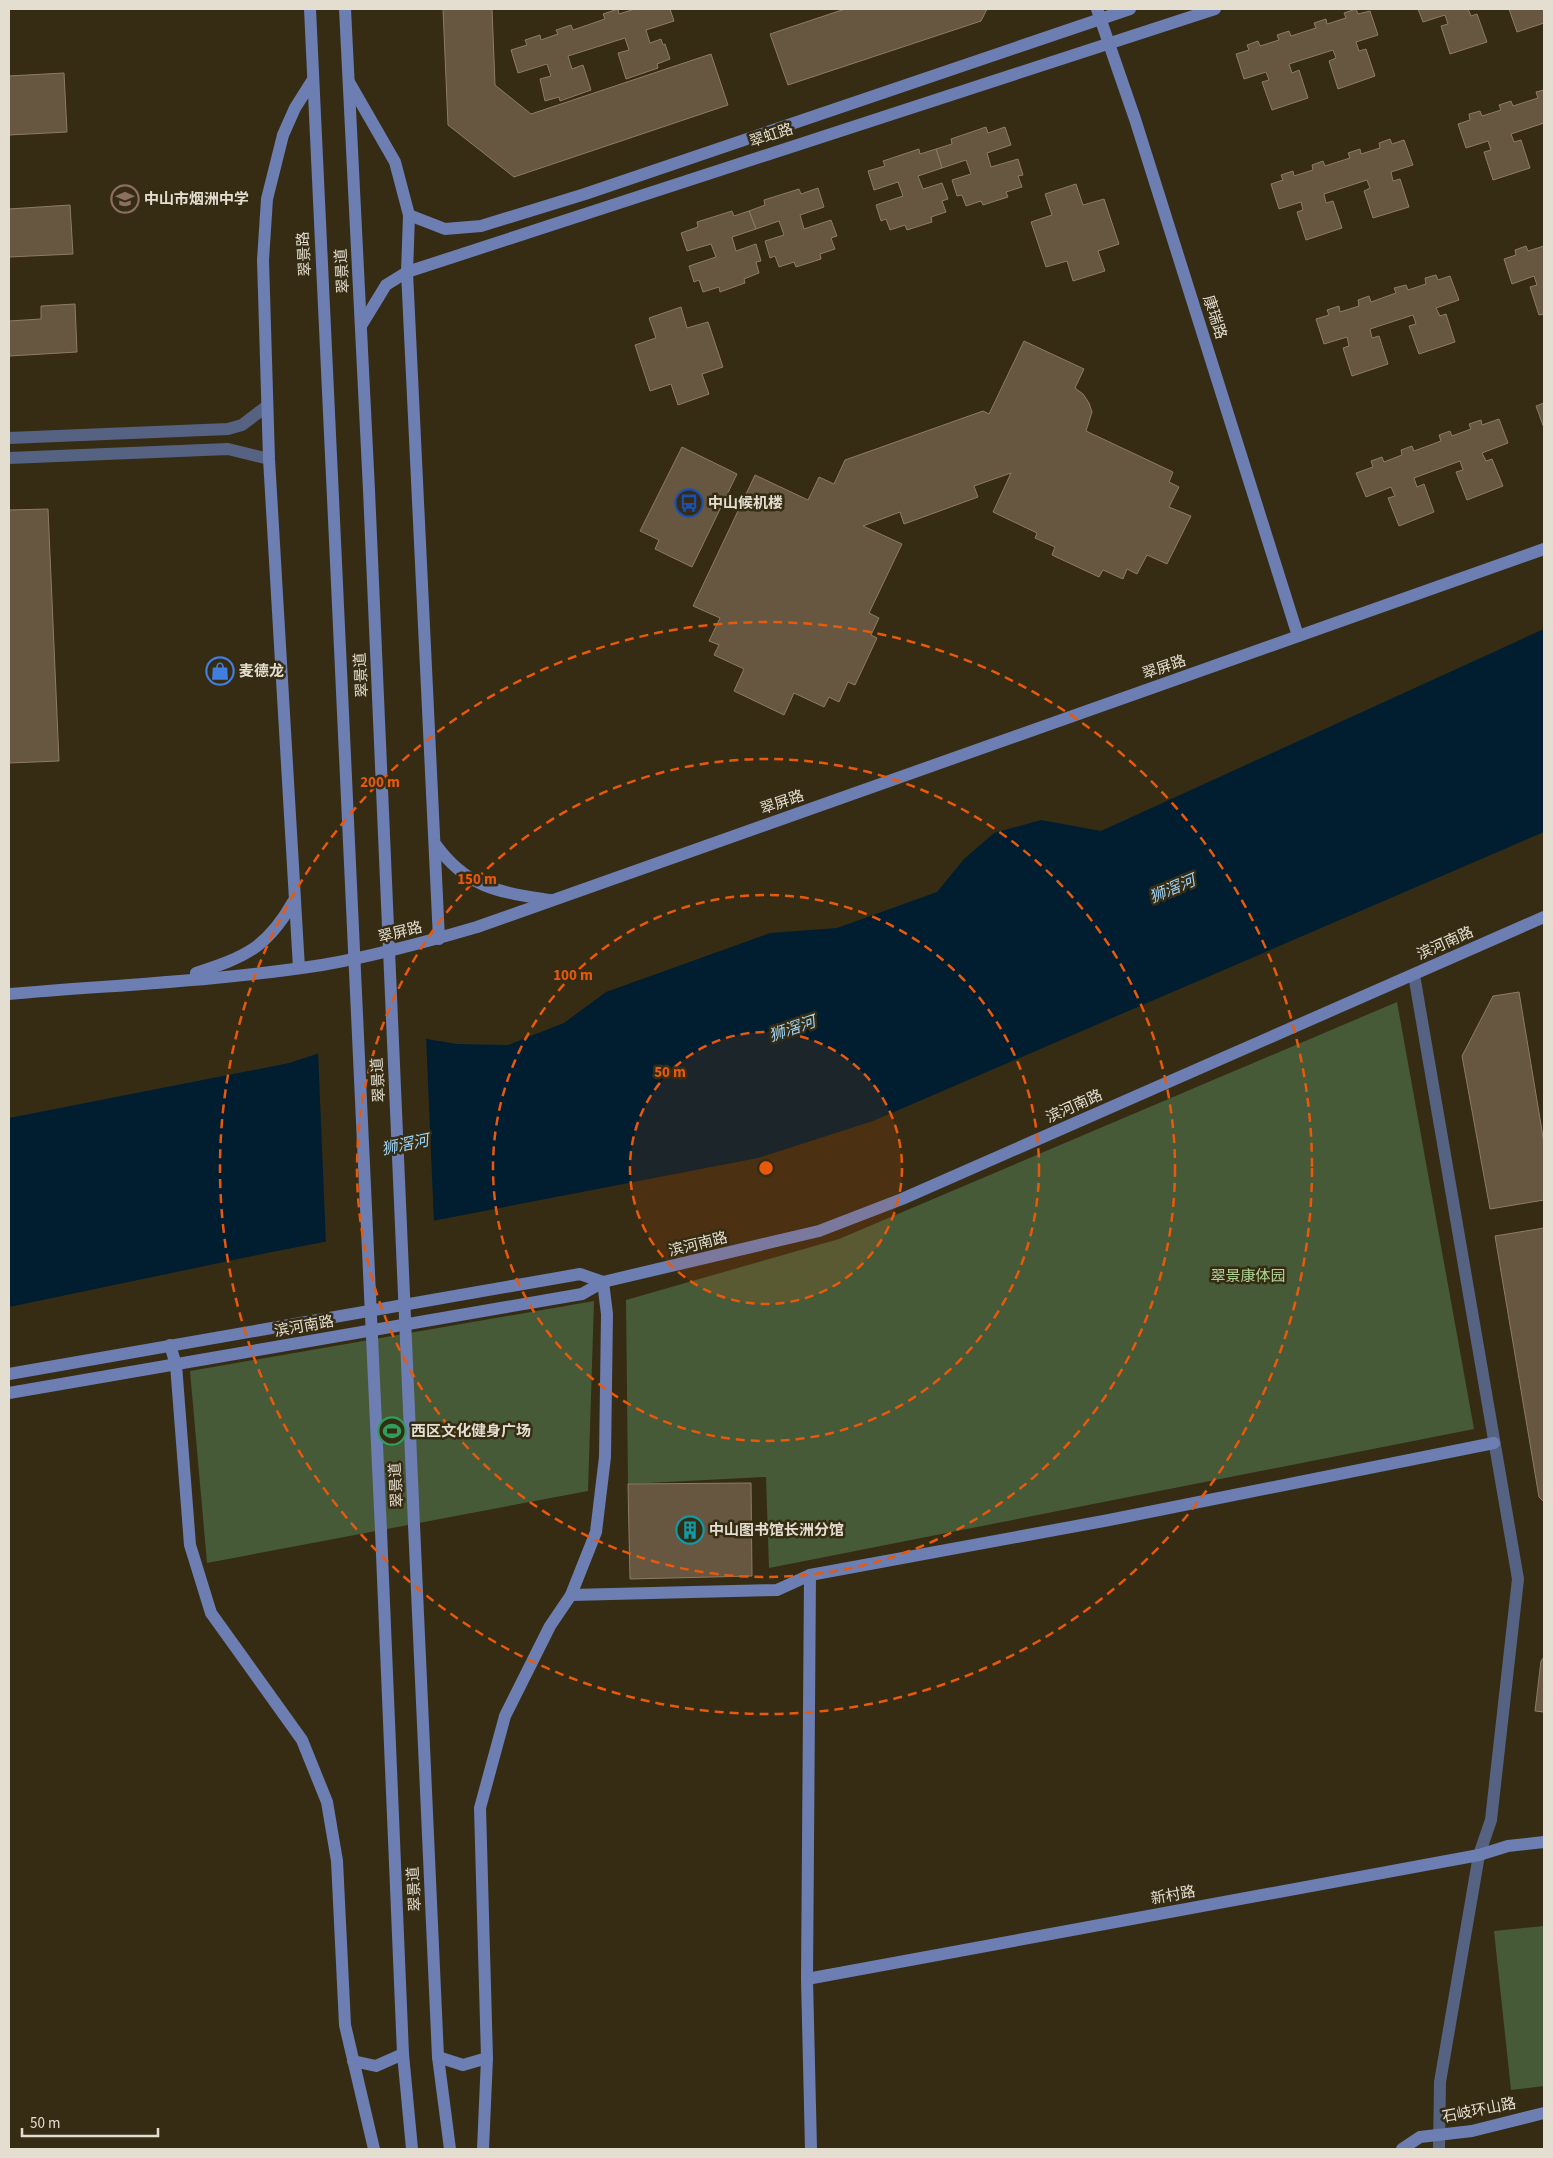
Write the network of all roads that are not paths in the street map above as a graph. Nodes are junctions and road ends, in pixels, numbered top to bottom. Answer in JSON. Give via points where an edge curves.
{"nodes":[{"id":1,"x":310,"y":9,"type":"edge"},
{"id":2,"x":346,"y":9,"type":"edge"},
{"id":3,"x":1130,"y":9,"type":"edge"},
{"id":4,"x":1215,"y":9,"type":"edge"},
{"id":5,"x":1099,"y":13,"type":"edge"},
{"id":6,"x":1110,"y":45,"type":"junction"},
{"id":7,"x":312,"y":81,"type":"junction"},
{"id":8,"x":349,"y":82,"type":"junction"},
{"id":9,"x":409,"y":215,"type":"junction"},
{"id":10,"x":408,"y":272,"type":"junction"},
{"id":11,"x":361,"y":326,"type":"junction"},
{"id":12,"x":267,"y":406,"type":"junction"},
{"id":13,"x":9,"y":438,"type":"edge"},
{"id":14,"x":9,"y":458,"type":"edge"},
{"id":15,"x":269,"y":459,"type":"junction"},
{"id":16,"x":1544,"y":548,"type":"edge"},
{"id":17,"x":1298,"y":636,"type":"junction"},
{"id":18,"x":435,"y":844,"type":"junction"},
{"id":19,"x":552,"y":901,"type":"junction"},
{"id":20,"x":294,"y":902,"type":"junction"},
{"id":21,"x":1544,"y":917,"type":"edge"},
{"id":22,"x":439,"y":939,"type":"junction"},
{"id":23,"x":299,"y":968,"type":"junction"},
{"id":24,"x":1414,"y":975,"type":"junction"},
{"id":25,"x":176,"y":980,"type":"junction"},
{"id":26,"x":9,"y":994,"type":"edge"},
{"id":27,"x":603,"y":1282,"type":"junction"},
{"id":28,"x":170,"y":1346,"type":"junction"},
{"id":29,"x":176,"y":1365,"type":"junction"},
{"id":30,"x":9,"y":1374,"type":"edge"},
{"id":31,"x":9,"y":1394,"type":"edge"},
{"id":32,"x":1494,"y":1443,"type":"junction"},
{"id":33,"x":810,"y":1575,"type":"junction"},
{"id":34,"x":571,"y":1595,"type":"junction"},
{"id":35,"x":1544,"y":1842,"type":"edge"},
{"id":36,"x":1479,"y":1855,"type":"junction"},
{"id":37,"x":807,"y":1979,"type":"junction"},
{"id":38,"x":403,"y":2054,"type":"junction"},
{"id":39,"x":438,"y":2057,"type":"junction"},
{"id":40,"x":488,"y":2058,"type":"junction"},
{"id":41,"x":353,"y":2061,"type":"junction"},
{"id":42,"x":1544,"y":2113,"type":"edge"},
{"id":43,"x":1439,"y":2135,"type":"junction"},
{"id":44,"x":374,"y":2149,"type":"edge"},
{"id":45,"x":412,"y":2149,"type":"edge"},
{"id":46,"x":450,"y":2149,"type":"edge"},
{"id":47,"x":483,"y":2149,"type":"edge"},
{"id":48,"x":811,"y":2149,"type":"edge"},
{"id":49,"x":1402,"y":2149,"type":"edge"},
{"id":50,"x":1439,"y":2149,"type":"edge"}],
"edges":[{"from":1,"to":7,"type":"street","name":"翠景路"},
{"from":2,"to":8,"type":"street","name":"翠景道"},
{"from":3,"to":5,"type":"street","name":"翠虹路"},
{"from":4,"to":6,"type":"street","name":"翠虹路"},
{"from":5,"to":6,"type":"street","name":"康瑞路"},
{"from":5,"to":9,"type":"street","name":"翠虹路","via":[[585,194],[481,226],[445,229]]},
{"from":6,"to":10,"type":"street","name":"翠虹路","via":[[631,197]]},
{"from":6,"to":17,"type":"street","name":"康瑞路"},
{"from":7,"to":12,"type":"street","via":[[282,135],[267,199],[263,260]]},
{"from":7,"to":38,"type":"street","name":"翠景路","bridge":true},
{"from":8,"to":9,"type":"street","via":[[395,162]]},
{"from":8,"to":11,"type":"street","name":"翠景道"},
{"from":9,"to":10,"type":"street"},
{"from":10,"to":11,"type":"street","name":"翠虹路","via":[[386,285]]},
{"from":10,"to":18,"type":"street"},
{"from":11,"to":39,"type":"street","name":"翠景道","bridge":true},
{"from":12,"to":13,"type":"street","via":[[242,425],[228,429]]},
{"from":12,"to":15,"type":"street"},
{"from":14,"to":15,"type":"street","via":[[228,449]]},
{"from":15,"to":20,"type":"street"},
{"from":16,"to":17,"type":"street","name":"翠屏路"},
{"from":17,"to":19,"type":"street","name":"翠屏路"},
{"from":18,"to":19,"type":"street","via":[[458,870],[487,888]]},
{"from":18,"to":22,"type":"street"},
{"from":19,"to":22,"type":"street","name":"翠屏路"},
{"from":20,"to":23,"type":"street"},
{"from":20,"to":25,"type":"street","via":[[269,937],[252,950],[233,961]]},
{"from":21,"to":24,"type":"street","name":"滨河南路"},
{"from":22,"to":23,"type":"street","name":"翠屏路","via":[[375,955]]},
{"from":23,"to":25,"type":"street","name":"翠屏路"},
{"from":24,"to":27,"type":"street","name":"滨河南路","via":[[902,1199],[818,1231]]},
{"from":24,"to":32,"type":"street"},
{"from":25,"to":26,"type":"street","name":"翠屏路"},
{"from":27,"to":28,"type":"street","name":"滨河南路","via":[[580,1274]]},
{"from":27,"to":29,"type":"street","name":"滨河南路","via":[[582,1294]]},
{"from":27,"to":34,"type":"street","via":[[606,1314],[605,1457],[596,1532]]},
{"from":28,"to":29,"type":"street"},
{"from":28,"to":30,"type":"street","name":"滨河南路"},
{"from":29,"to":31,"type":"street","name":"滨河南路"},
{"from":29,"to":41,"type":"street","via":[[190,1545],[211,1613],[302,1740],[327,1802],[337,1861],[345,2026]]},
{"from":32,"to":33,"type":"street"},
{"from":32,"to":36,"type":"street","via":[[1518,1579],[1491,1820]]},
{"from":33,"to":34,"type":"street","via":[[777,1590]]},
{"from":33,"to":37,"type":"street"},
{"from":34,"to":40,"type":"street","via":[[550,1626],[505,1716],[480,1808]]},
{"from":35,"to":36,"type":"street","name":"新村路","via":[[1508,1846]]},
{"from":36,"to":37,"type":"street","name":"新村路"},
{"from":36,"to":43,"type":"street","via":[[1440,2082]]},
{"from":37,"to":48,"type":"street"},
{"from":38,"to":41,"type":"street","via":[[376,2066]]},
{"from":38,"to":45,"type":"street","name":"翠景路"},
{"from":39,"to":40,"type":"street","via":[[463,2065]]},
{"from":39,"to":46,"type":"street","name":"翠景道"},
{"from":40,"to":47,"type":"street"},
{"from":41,"to":44,"type":"street"},
{"from":42,"to":43,"type":"street","name":"石岐环山路","via":[[1472,2131]]},
{"from":43,"to":49,"type":"street","name":"石岐环山路","via":[[1420,2137]]},
{"from":43,"to":50,"type":"street"}]}
